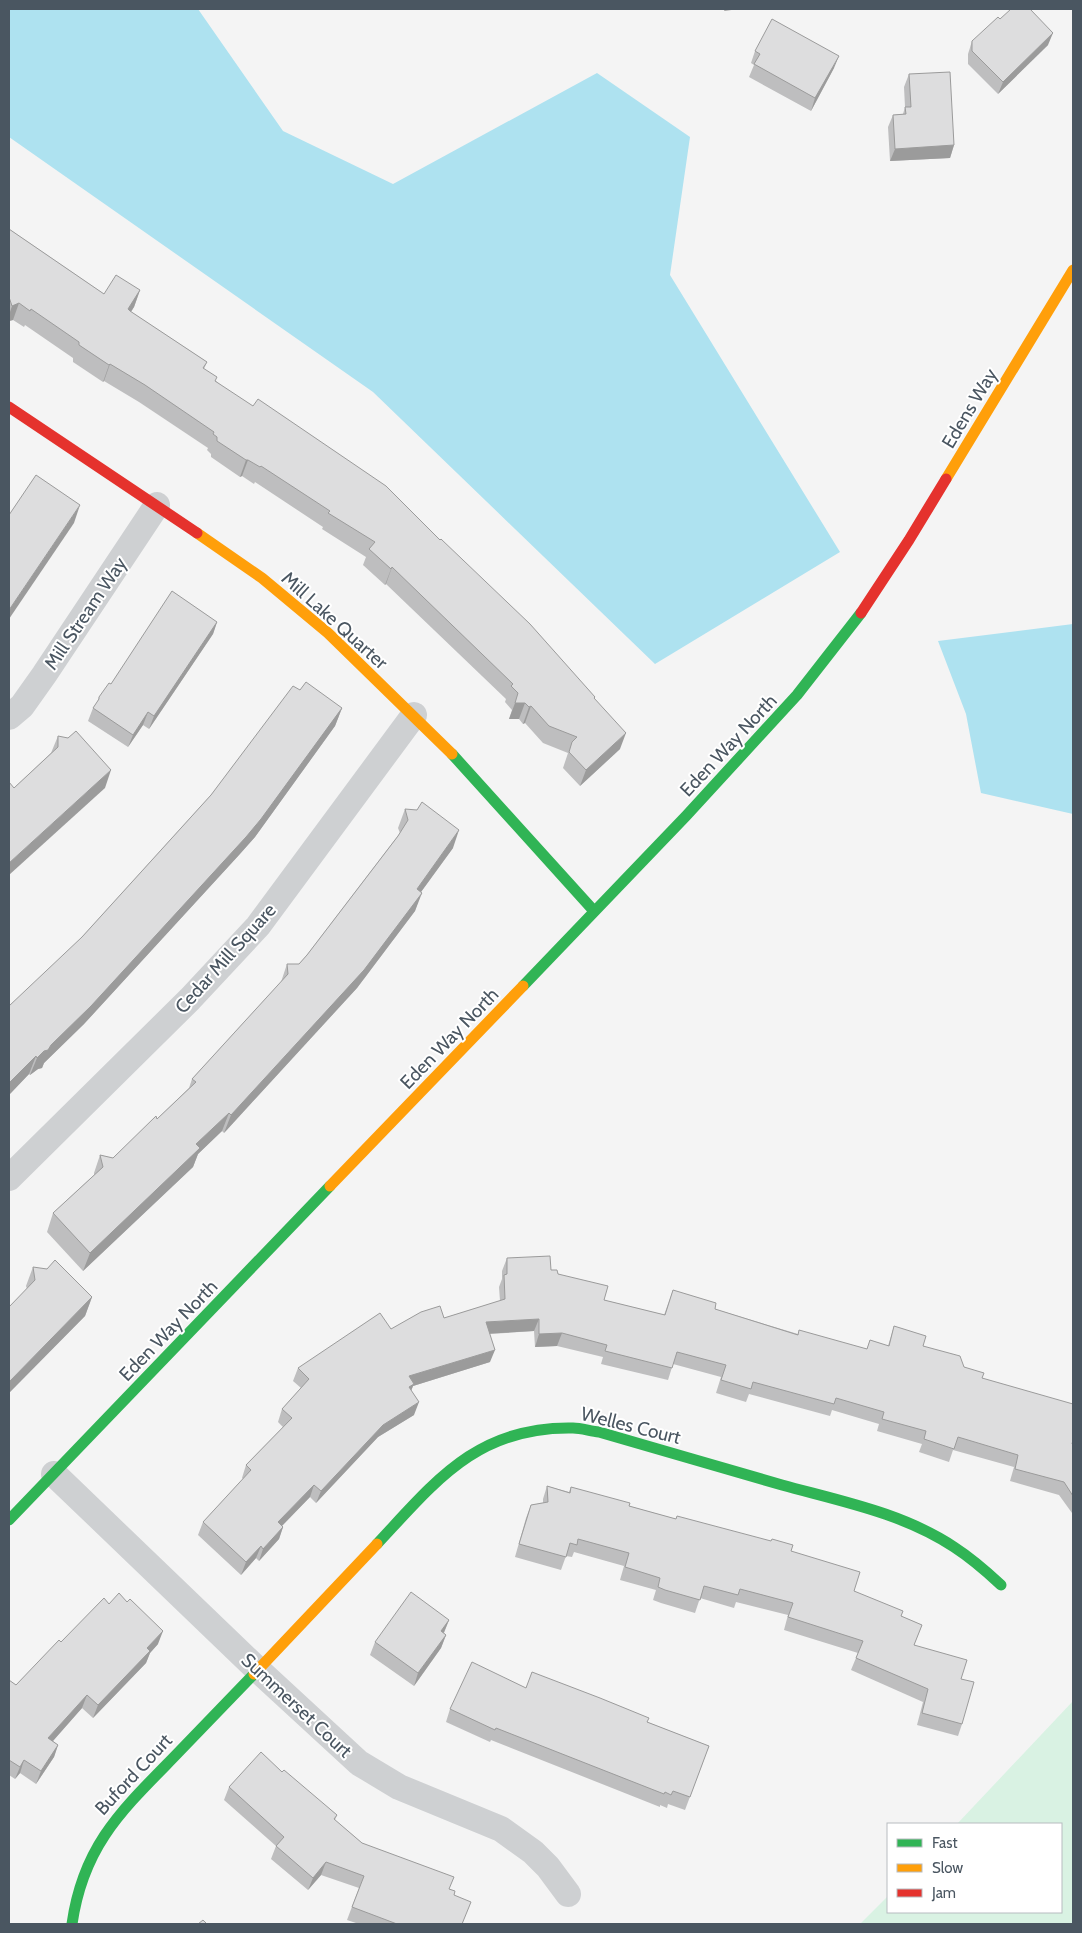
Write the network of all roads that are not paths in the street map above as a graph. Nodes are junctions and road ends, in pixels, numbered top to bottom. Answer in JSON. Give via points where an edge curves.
{"nodes":[{"id":1,"x":1073,"y":270,"type":"edge"},
{"id":2,"x":9,"y":406,"type":"edge"},
{"id":3,"x":157,"y":505,"type":"junction"},
{"id":4,"x":894,"y":563,"type":"joint"},
{"id":5,"x":414,"y":715,"type":"junction"},
{"id":6,"x":9,"y":717,"type":"edge"},
{"id":7,"x":594,"y":911,"type":"junction"},
{"id":8,"x":9,"y":1178,"type":"edge"},
{"id":9,"x":54,"y":1474,"type":"junction"},
{"id":10,"x":9,"y":1520,"type":"edge"},
{"id":11,"x":1001,"y":1585,"type":"dead end"},
{"id":12,"x":257,"y":1669,"type":"junction"},
{"id":13,"x":568,"y":1894,"type":"dead end"},
{"id":14,"x":72,"y":1924,"type":"edge"}],
"edges":[{"from":1,"to":4,"type":"street","name":"Edens Way"},
{"from":2,"to":3,"type":"street","name":"Mill Lake Quarter"},
{"from":3,"to":5,"type":"street","name":"Mill Lake Quarter","via":[[262,578],[328,633]]},
{"from":3,"to":6,"type":"street","name":"Mill Stream Way","via":[[44,675],[22,706]]},
{"from":4,"to":7,"type":"street","name":"Eden Way North","via":[[854,623],[797,695]]},
{"from":5,"to":7,"type":"street","name":"Mill Lake Quarter"},
{"from":5,"to":8,"type":"street","name":"Cedar Mill Square","via":[[258,926],[190,999]]},
{"from":7,"to":9,"type":"street","name":"Eden Way North"},
{"from":9,"to":10,"type":"street","name":"Eden Way North"},
{"from":9,"to":12,"type":"street","name":"Summerset Court"},
{"from":11,"to":12,"type":"street","name":"Welles Court","via":[[985,1568],[943,1539],[896,1518],[599,1432],[570,1428],[521,1433],[479,1449],[437,1480]]},
{"from":12,"to":13,"type":"street","name":"Summerset Court","via":[[359,1762],[399,1788],[501,1829],[533,1852]]},
{"from":12,"to":14,"type":"street","name":"Buford Court","via":[[106,1827],[76,1892]]}]}
